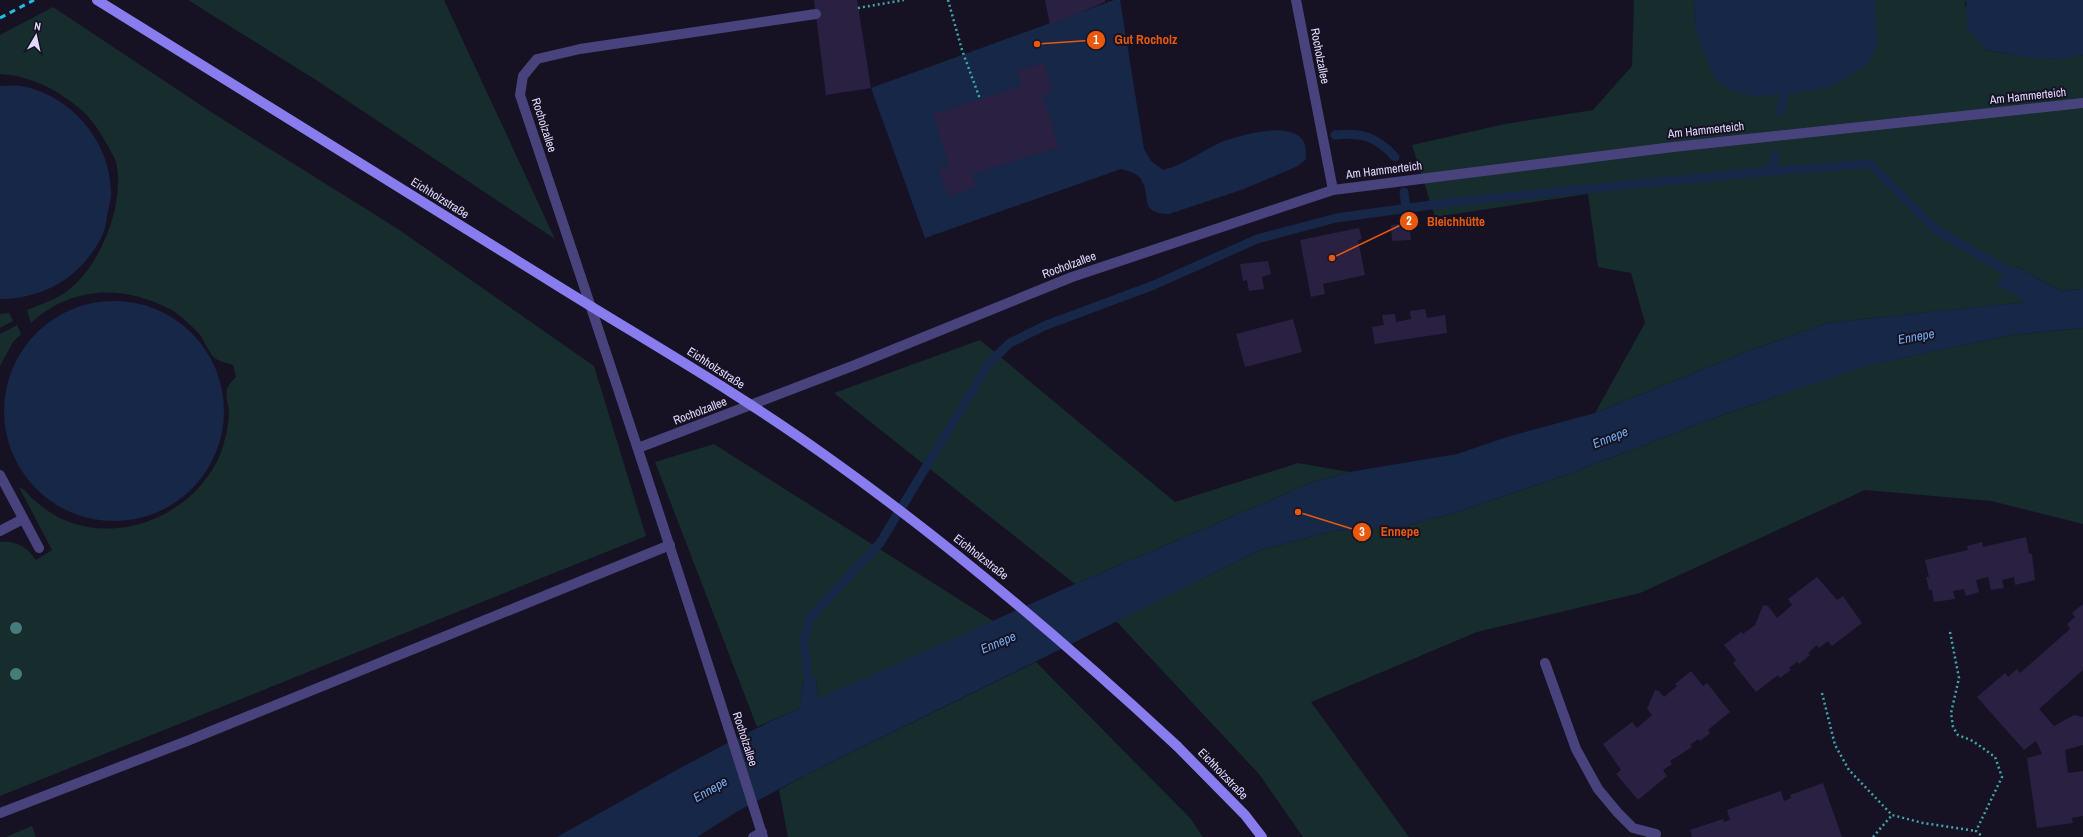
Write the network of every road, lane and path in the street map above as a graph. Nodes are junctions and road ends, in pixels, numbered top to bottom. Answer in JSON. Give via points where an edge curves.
{"nodes":[{"id":1,"x":97,"y":0,"type":"edge"},
{"id":2,"x":882,"y":0,"type":"edge"},
{"id":3,"x":904,"y":0,"type":"edge"},
{"id":4,"x":948,"y":0,"type":"edge"},
{"id":5,"x":1296,"y":0,"type":"edge"},
{"id":6,"x":882,"y":4,"type":"junction"},
{"id":7,"x":858,"y":8,"type":"dead end"},
{"id":8,"x":816,"y":14,"type":"dead end"},
{"id":9,"x":980,"y":99,"type":"dead end"},
{"id":10,"x":2083,"y":103,"type":"edge"},
{"id":11,"x":1332,"y":190,"type":"junction"},
{"id":12,"x":638,"y":448,"type":"junction"},
{"id":13,"x":0,"y":475,"type":"edge"},
{"id":14,"x":23,"y":518,"type":"junction"},
{"id":15,"x":0,"y":531,"type":"edge"},
{"id":16,"x":670,"y":545,"type":"junction"},
{"id":17,"x":40,"y":548,"type":"dead end"},
{"id":18,"x":1950,"y":632,"type":"dead end"},
{"id":19,"x":1545,"y":663,"type":"dead end"},
{"id":20,"x":1822,"y":694,"type":"dead end"},
{"id":21,"x":0,"y":813,"type":"edge"},
{"id":22,"x":1892,"y":815,"type":"junction"},
{"id":23,"x":1976,"y":831,"type":"junction"},
{"id":24,"x":763,"y":834,"type":"edge"},
{"id":25,"x":1656,"y":834,"type":"dead end"},
{"id":26,"x":753,"y":837,"type":"edge"},
{"id":27,"x":1262,"y":837,"type":"edge"},
{"id":28,"x":1873,"y":837,"type":"edge"},
{"id":29,"x":1983,"y":837,"type":"edge"}],
"edges":[{"from":1,"to":27,"type":"main road","name":"Eichholzstraße","bridge":true,"via":[[579,300],[700,372],[825,454],[929,533],[1070,648],[1178,746]]},
{"from":2,"to":6,"type":"path"},
{"from":3,"to":6,"type":"path"},
{"from":4,"to":9,"type":"path","via":[[962,50]]},
{"from":5,"to":11,"type":"street","name":"Rocholzallee"},
{"from":6,"to":7,"type":"path"},
{"from":8,"to":12,"type":"street","name":"Rocholzallee","via":[[580,49],[537,59],[523,76],[520,95]]},
{"from":10,"to":11,"type":"street","name":"Am Hammerteich","via":[[1673,147]]},
{"from":11,"to":12,"type":"street","name":"Rocholzallee","via":[[1072,277],[855,365]]},
{"from":12,"to":16,"type":"street","name":"Rocholzallee"},
{"from":13,"to":14,"type":"street"},
{"from":14,"to":15,"type":"street"},
{"from":14,"to":17,"type":"street"},
{"from":16,"to":21,"type":"street","via":[[194,738]]},
{"from":16,"to":24,"type":"street","name":"Rocholzallee"},
{"from":18,"to":23,"type":"path","via":[[1959,678],[1952,713],[1953,727],[1958,735],[1973,741],[1995,757],[2002,777]]},
{"from":19,"to":25,"type":"street","via":[[1576,749],[1598,789],[1633,828]]},
{"from":20,"to":22,"type":"path","via":[[1835,745],[1849,770]]},
{"from":22,"to":23,"type":"path","via":[[1923,823]]},
{"from":22,"to":28,"type":"path"},
{"from":23,"to":29,"type":"path"},
{"from":24,"to":26,"type":"street","name":"Rocholzallee"}]}
